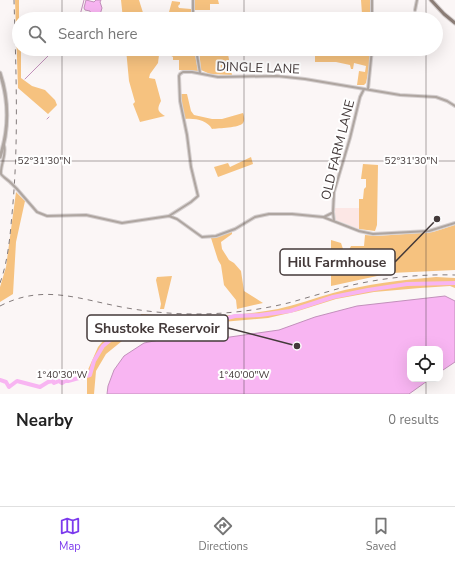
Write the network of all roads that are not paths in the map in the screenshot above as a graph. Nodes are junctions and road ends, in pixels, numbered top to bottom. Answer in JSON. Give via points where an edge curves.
{"nodes":[{"id":1,"x":193,"y":0,"type":"edge"},
{"id":2,"x":372,"y":0,"type":"edge"},
{"id":3,"x":417,"y":0,"type":"edge"},
{"id":4,"x":431,"y":0,"type":"edge"},
{"id":5,"x":415,"y":10,"type":"dead end"},
{"id":6,"x":193,"y":12,"type":"edge"},
{"id":7,"x":372,"y":12,"type":"edge"},
{"id":8,"x":442,"y":12,"type":"edge"},
{"id":9,"x":443,"y":13,"type":"edge"},
{"id":10,"x":455,"y":23,"type":"edge"},
{"id":11,"x":197,"y":56,"type":"edge"},
{"id":12,"x":371,"y":56,"type":"edge"},
{"id":13,"x":0,"y":73,"type":"edge"},
{"id":14,"x":200,"y":73,"type":"junction"},
{"id":15,"x":357,"y":88,"type":"junction"},
{"id":16,"x":364,"y":89,"type":"junction"},
{"id":17,"x":368,"y":89,"type":"junction"},
{"id":18,"x":361,"y":94,"type":"junction"},
{"id":19,"x":455,"y":106,"type":"edge"},
{"id":20,"x":4,"y":145,"type":"junction"},
{"id":21,"x":0,"y":157,"type":"edge"},
{"id":22,"x":1,"y":174,"type":"edge"},
{"id":23,"x":175,"y":212,"type":"junction"},
{"id":24,"x":333,"y":212,"type":"junction"},
{"id":25,"x":169,"y":216,"type":"junction"},
{"id":26,"x":323,"y":217,"type":"junction"},
{"id":27,"x":174,"y":218,"type":"junction"},
{"id":28,"x":334,"y":221,"type":"junction"},
{"id":29,"x":455,"y":223,"type":"edge"}],
"edges":[{"from":1,"to":6,"type":"street"},
{"from":2,"to":7,"type":"street"},
{"from":3,"to":5,"type":"street"},
{"from":4,"to":8,"type":"main road"},
{"from":9,"to":10,"type":"main road"},
{"from":11,"to":14,"type":"street"},
{"from":12,"to":17,"type":"street"},
{"from":13,"to":20,"type":"street","via":[[6,104]]},
{"from":14,"to":15,"type":"street","name":"DINGLE LANE","via":[[218,77],[277,76]]},
{"from":14,"to":23,"type":"street","name":"DINGLE LANE","via":[[180,74],[180,101],[192,174],[198,194],[194,200]]},
{"from":15,"to":16,"type":"street","name":"DINGLE LANE"},
{"from":15,"to":18,"type":"street","name":"OLD FARM LANE"},
{"from":16,"to":17,"type":"street","name":"DINGLE LANE"},
{"from":16,"to":18,"type":"street","name":"OLD FARM LANE"},
{"from":17,"to":19,"type":"street","name":"DINGLE LANE","via":[[400,95],[436,97]]},
{"from":18,"to":24,"type":"street","name":"OLD FARM LANE","via":[[334,192]]},
{"from":20,"to":21,"type":"street"},
{"from":20,"to":22,"type":"street"},
{"from":22,"to":25,"type":"street","bridge":true,"via":[[37,212],[50,217],[86,215],[122,223]]},
{"from":23,"to":25,"type":"street","name":"DINGLE LANE"},
{"from":23,"to":27,"type":"street"},
{"from":24,"to":26,"type":"street","name":"OLD FARM LANE"},
{"from":24,"to":28,"type":"street","name":"OLD FARM LANE"},
{"from":25,"to":27,"type":"street"},
{"from":26,"to":27,"type":"street","via":[[288,214],[260,216],[234,229],[205,238]]},
{"from":26,"to":28,"type":"street"},
{"from":28,"to":29,"type":"street","via":[[364,232],[382,234],[429,231]]}]}
